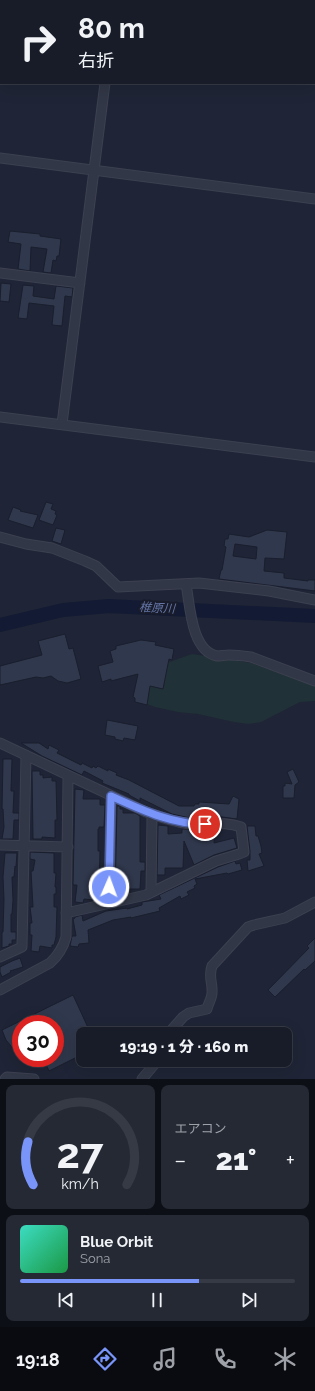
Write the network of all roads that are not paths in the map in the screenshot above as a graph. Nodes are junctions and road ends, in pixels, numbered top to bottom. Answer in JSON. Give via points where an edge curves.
{"nodes":[{"id":1,"x":105,"y":84,"type":"edge"},
{"id":2,"x":0,"y":158,"type":"edge"},
{"id":3,"x":94,"y":171,"type":"junction"},
{"id":4,"x":315,"y":199,"type":"edge"},
{"id":5,"x":0,"y":273,"type":"edge"},
{"id":6,"x":80,"y":283,"type":"junction"},
{"id":7,"x":0,"y":417,"type":"edge"},
{"id":8,"x":62,"y":424,"type":"junction"},
{"id":9,"x":315,"y":457,"type":"edge"},
{"id":10,"x":0,"y":537,"type":"edge"},
{"id":11,"x":186,"y":584,"type":"junction"},
{"id":12,"x":315,"y":600,"type":"edge"},
{"id":13,"x":315,"y":681,"type":"edge"},
{"id":14,"x":0,"y":743,"type":"edge"},
{"id":15,"x":26,"y":755,"type":"junction"},
{"id":16,"x":68,"y":776,"type":"junction"},
{"id":17,"x":111,"y":796,"type":"junction"},
{"id":18,"x":152,"y":814,"type":"junction"},
{"id":19,"x":0,"y":845,"type":"edge"},
{"id":20,"x":24,"y":846,"type":"junction"},
{"id":21,"x":68,"y":847,"type":"junction"},
{"id":22,"x":151,"y":892,"type":"junction"},
{"id":23,"x":109,"y":902,"type":"junction"},
{"id":24,"x":315,"y":902,"type":"edge"},
{"id":25,"x":66,"y":913,"type":"junction"},
{"id":26,"x":0,"y":957,"type":"edge"},
{"id":27,"x":0,"y":990,"type":"edge"},
{"id":28,"x":174,"y":1027,"type":"edge"},
{"id":29,"x":152,"y":1067,"type":"edge"},
{"id":30,"x":5,"y":1079,"type":"edge"},
{"id":31,"x":34,"y":1079,"type":"edge"},
{"id":32,"x":142,"y":1079,"type":"edge"}],
"edges":[{"from":1,"to":3,"type":"street"},
{"from":2,"to":3,"type":"street"},
{"from":3,"to":4,"type":"street"},
{"from":3,"to":6,"type":"street"},
{"from":5,"to":6,"type":"street"},
{"from":6,"to":8,"type":"street"},
{"from":7,"to":8,"type":"street"},
{"from":8,"to":9,"type":"street"},
{"from":10,"to":11,"type":"street","via":[[52,548],[85,561],[96,566],[118,587]]},
{"from":11,"to":12,"type":"street","via":[[269,591]]},
{"from":11,"to":13,"type":"street","via":[[195,631],[205,650],[218,656],[251,657]]},
{"from":14,"to":15,"type":"street"},
{"from":15,"to":16,"type":"street"},
{"from":15,"to":20,"type":"street"},
{"from":16,"to":17,"type":"street"},
{"from":16,"to":21,"type":"street"},
{"from":17,"to":18,"type":"street"},
{"from":17,"to":23,"type":"street"},
{"from":18,"to":22,"type":"street"},
{"from":18,"to":22,"type":"street","via":[[190,824],[234,824],[241,827],[244,852],[216,861]]},
{"from":19,"to":20,"type":"street"},
{"from":20,"to":21,"type":"street"},
{"from":20,"to":26,"type":"street","via":[[22,947]]},
{"from":21,"to":25,"type":"street"},
{"from":22,"to":23,"type":"street"},
{"from":23,"to":25,"type":"street"},
{"from":24,"to":28,"type":"street","via":[[286,918],[248,927],[212,966],[212,993],[207,1009],[189,1013]]},
{"from":25,"to":27,"type":"street","via":[[66,937],[56,957]]},
{"from":29,"to":32,"type":"street"},
{"from":30,"to":31,"type":"street"}]}
